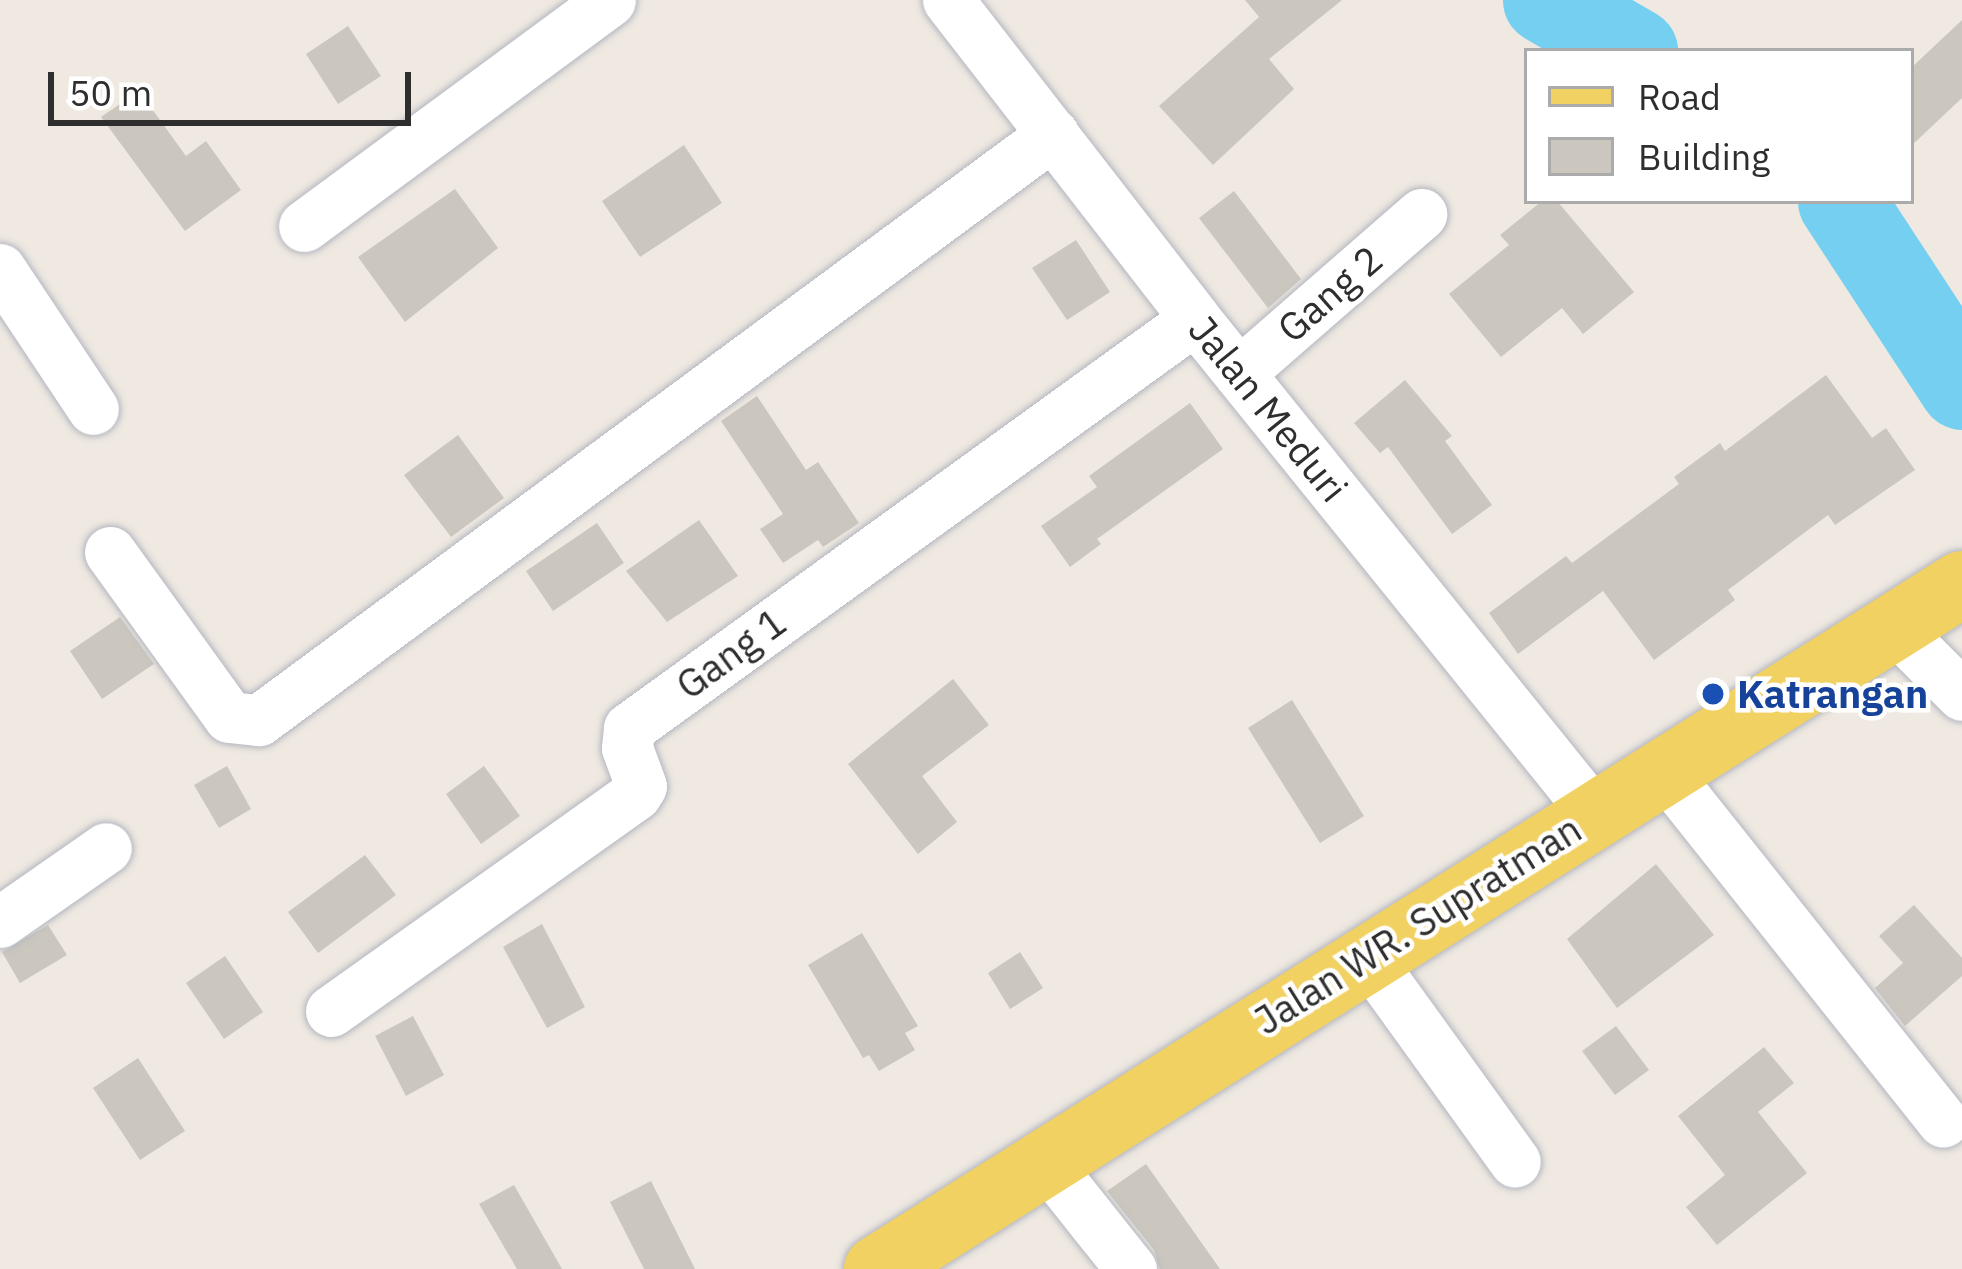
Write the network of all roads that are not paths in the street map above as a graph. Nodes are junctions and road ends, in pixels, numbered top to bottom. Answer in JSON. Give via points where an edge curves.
{"nodes":[{"id":1,"x":610,"y":0,"type":"edge"},
{"id":2,"x":948,"y":0,"type":"edge"},
{"id":3,"x":1053,"y":134,"type":"junction"},
{"id":4,"x":1421,"y":214,"type":"dead end"},
{"id":5,"x":304,"y":226,"type":"dead end"},
{"id":6,"x":0,"y":269,"type":"edge"},
{"id":7,"x":1195,"y":319,"type":"junction"},
{"id":8,"x":1239,"y":373,"type":"junction"},
{"id":9,"x":93,"y":409,"type":"dead end"},
{"id":10,"x":110,"y":551,"type":"dead end"},
{"id":11,"x":1962,"y":584,"type":"edge"},
{"id":12,"x":1894,"y":627,"type":"junction"},
{"id":13,"x":1962,"y":695,"type":"edge"},
{"id":14,"x":1664,"y":771,"type":"junction"},
{"id":15,"x":1594,"y":813,"type":"junction"},
{"id":16,"x":106,"y":848,"type":"dead end"},
{"id":17,"x":0,"y":922,"type":"edge"},
{"id":18,"x":1368,"y":958,"type":"junction"},
{"id":19,"x":331,"y":1011,"type":"dead end"},
{"id":20,"x":1943,"y":1122,"type":"dead end"},
{"id":21,"x":1045,"y":1160,"type":"junction"},
{"id":22,"x":1515,"y":1162,"type":"dead end"},
{"id":23,"x":877,"y":1269,"type":"edge"},
{"id":24,"x":1130,"y":1269,"type":"edge"}],
"edges":[{"from":1,"to":5,"type":"street"},
{"from":2,"to":3,"type":"street","name":"Jalan Meduri"},
{"from":3,"to":7,"type":"street","name":"Jalan Meduri"},
{"from":3,"to":10,"type":"street","via":[[259,720],[229,717]]},
{"from":4,"to":8,"type":"street","name":"Gang 2"},
{"from":6,"to":9,"type":"street"},
{"from":7,"to":8,"type":"street","name":"Jalan Meduri"},
{"from":7,"to":19,"type":"street","name":"Gang 1","via":[[629,728],[637,794]]},
{"from":8,"to":15,"type":"street","name":"Jalan Meduri"},
{"from":11,"to":12,"type":"main road","name":"Jalan WR. Supratman"},
{"from":12,"to":13,"type":"street"},
{"from":12,"to":14,"type":"main road","name":"Jalan WR. Supratman"},
{"from":14,"to":15,"type":"main road","name":"Jalan WR. Supratman"},
{"from":14,"to":20,"type":"street"},
{"from":15,"to":18,"type":"main road","name":"Jalan WR. Supratman"},
{"from":16,"to":17,"type":"street"},
{"from":18,"to":21,"type":"main road","name":"Jalan WR. Supratman"},
{"from":18,"to":22,"type":"street"},
{"from":21,"to":23,"type":"main road","name":"Jalan WR. Supratman"},
{"from":21,"to":24,"type":"street"}]}
